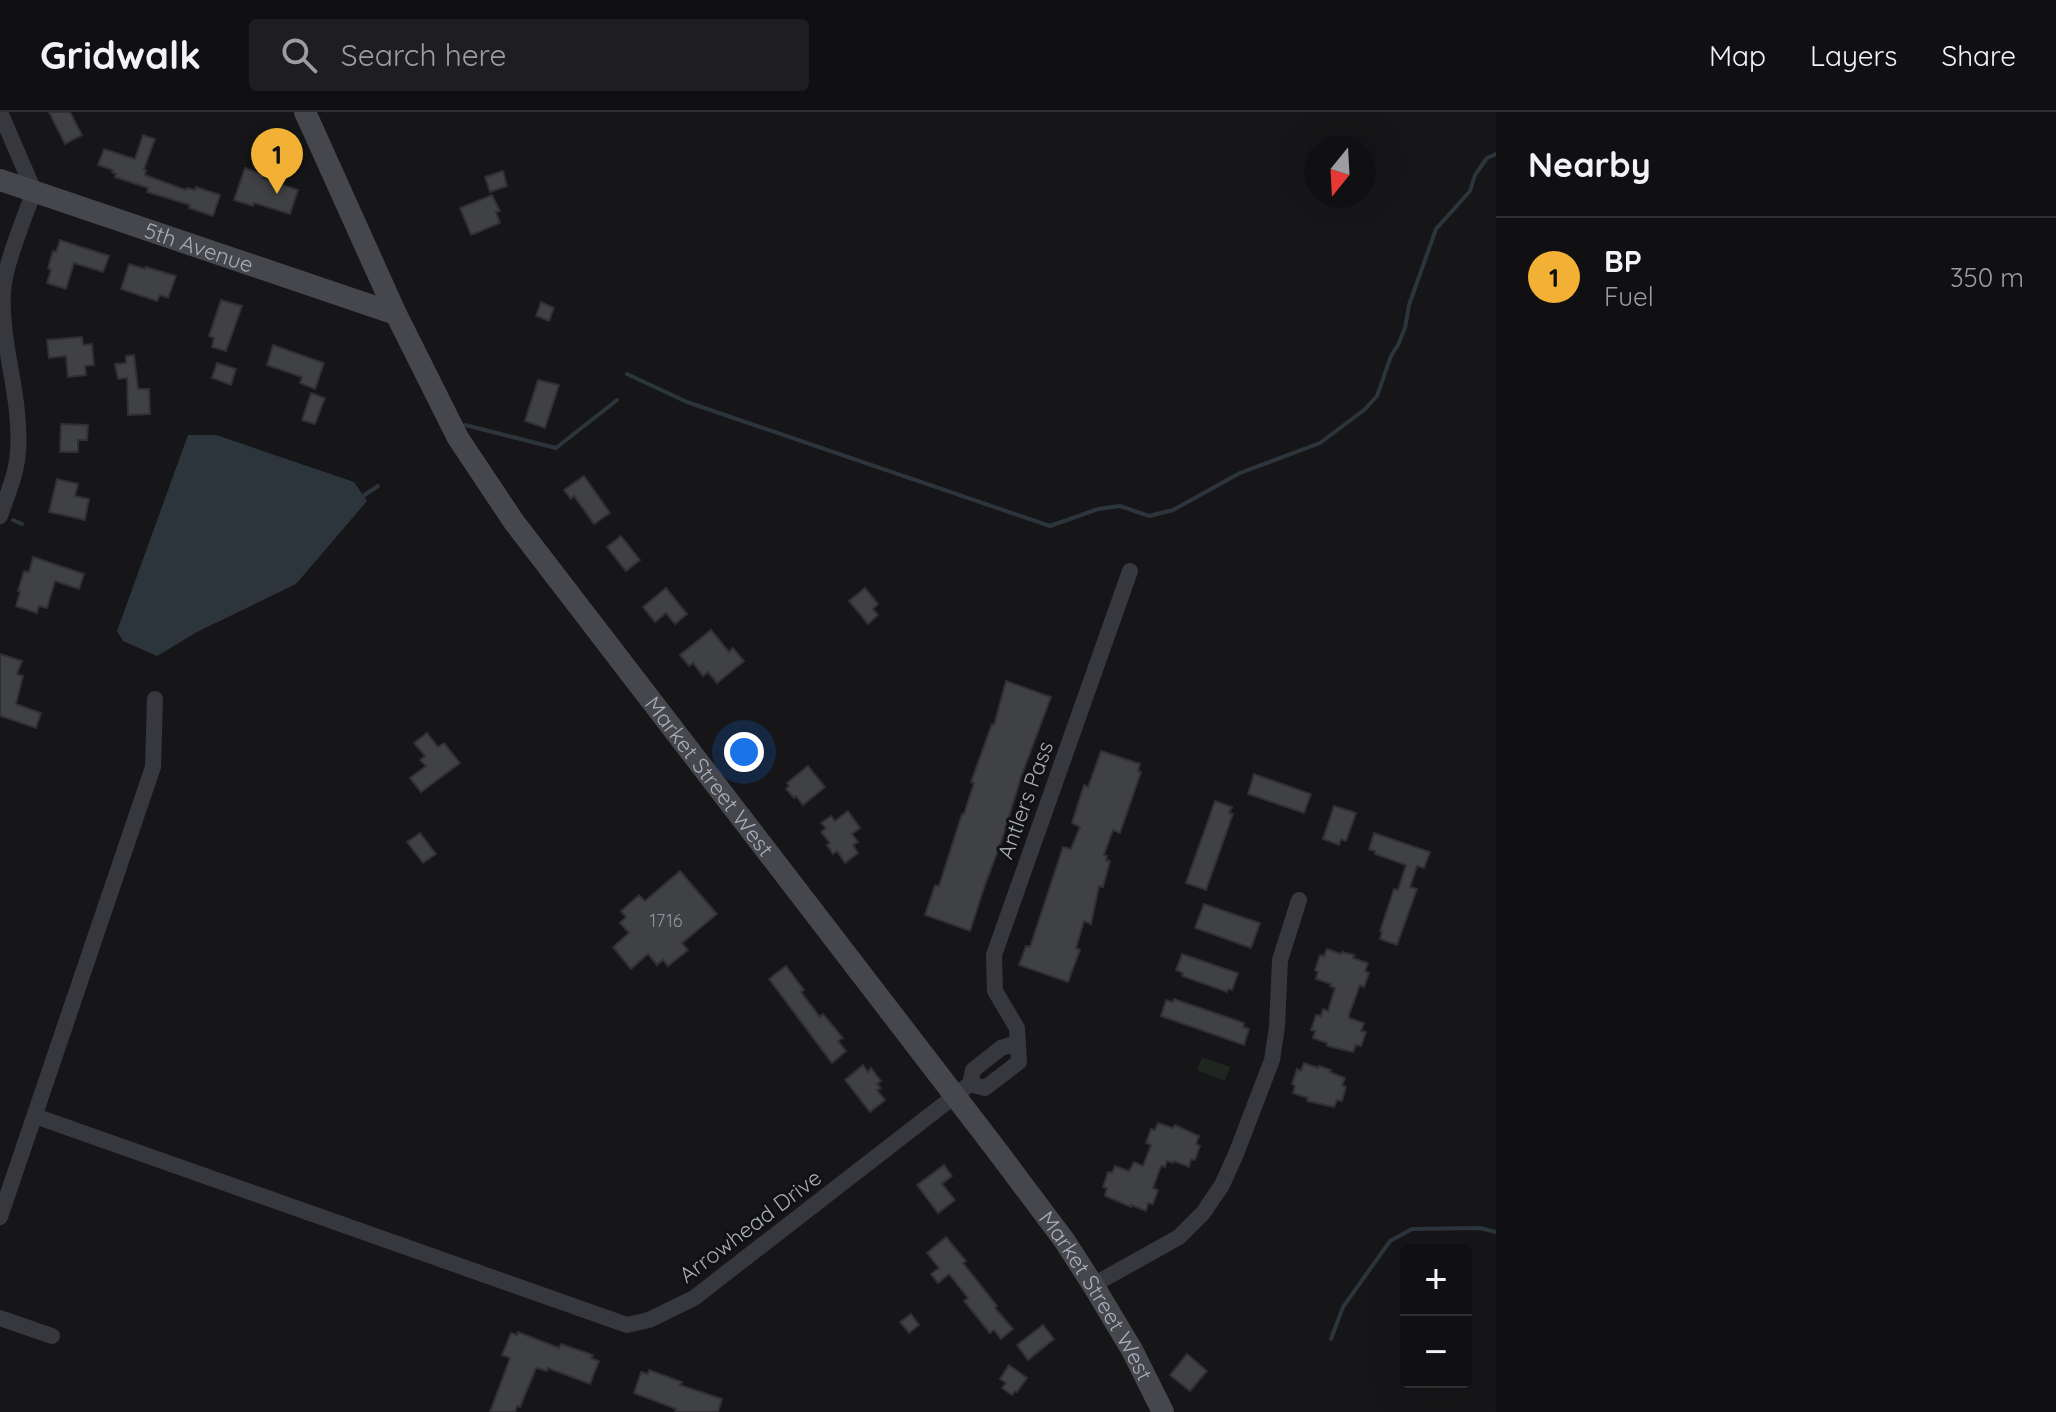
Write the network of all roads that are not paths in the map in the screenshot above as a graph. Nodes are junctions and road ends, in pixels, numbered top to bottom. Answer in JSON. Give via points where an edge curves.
{"nodes":[{"id":1,"x":0,"y":112,"type":"edge"},
{"id":2,"x":305,"y":112,"type":"edge"},
{"id":3,"x":0,"y":180,"type":"edge"},
{"id":4,"x":34,"y":191,"type":"junction"},
{"id":5,"x":396,"y":314,"type":"junction"},
{"id":6,"x":0,"y":516,"type":"edge"},
{"id":7,"x":1130,"y":571,"type":"dead end"},
{"id":8,"x":155,"y":699,"type":"dead end"},
{"id":9,"x":1299,"y":900,"type":"dead end"},
{"id":10,"x":962,"y":1090,"type":"junction"},
{"id":11,"x":35,"y":1116,"type":"junction"},
{"id":12,"x":0,"y":1217,"type":"edge"},
{"id":13,"x":1093,"y":1285,"type":"junction"},
{"id":14,"x":0,"y":1318,"type":"edge"},
{"id":15,"x":52,"y":1336,"type":"dead end"},
{"id":16,"x":1163,"y":1412,"type":"edge"}],
"edges":[{"from":1,"to":4,"type":"street"},
{"from":2,"to":5,"type":"main road","name":"Market Street West"},
{"from":3,"to":4,"type":"main road","name":"5th Avenue"},
{"from":4,"to":5,"type":"main road","name":"5th Avenue"},
{"from":4,"to":6,"type":"street","via":[[3,289],[18,453]]},
{"from":5,"to":10,"type":"main road","name":"Market Street West","via":[[458,438],[514,522]]},
{"from":7,"to":10,"type":"street","name":"Antlers Pass","via":[[994,955],[995,991],[1017,1028],[1017,1043],[1001,1048],[973,1070]]},
{"from":8,"to":11,"type":"street","via":[[153,767]]},
{"from":9,"to":13,"type":"street","via":[[1280,960],[1272,1060],[1222,1185],[1179,1237]]},
{"from":10,"to":11,"type":"street","name":"Arrowhead Drive","via":[[694,1298],[627,1325]]},
{"from":10,"to":13,"type":"main road","name":"Market Street West"},
{"from":11,"to":12,"type":"street"},
{"from":13,"to":16,"type":"main road","name":"Market Street West"},
{"from":14,"to":15,"type":"street"}]}
